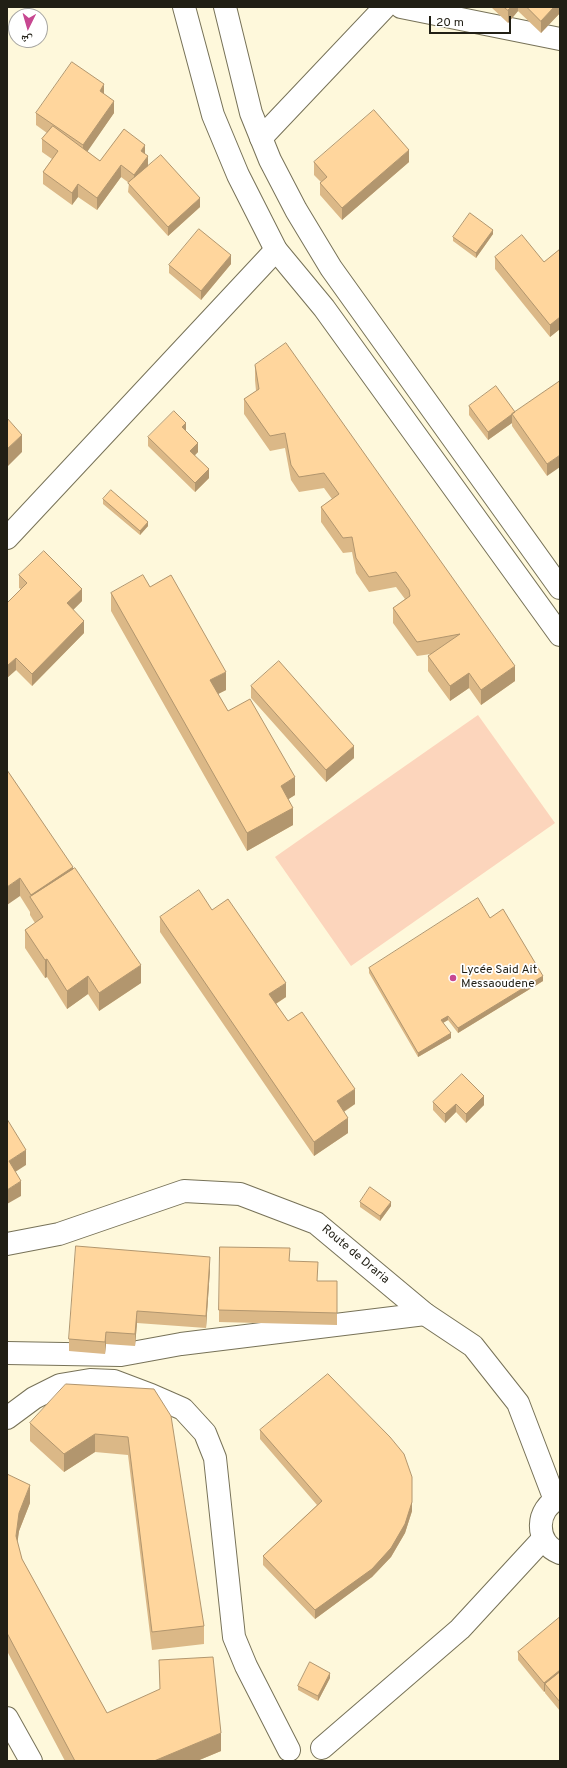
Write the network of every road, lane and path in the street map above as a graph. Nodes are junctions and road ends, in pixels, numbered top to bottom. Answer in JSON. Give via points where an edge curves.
{"nodes":[{"id":1,"x":184,"y":7,"type":"edge"},
{"id":2,"x":225,"y":7,"type":"edge"},
{"id":3,"x":385,"y":7,"type":"edge"},
{"id":4,"x":401,"y":7,"type":"edge"},
{"id":5,"x":560,"y":39,"type":"edge"},
{"id":6,"x":261,"y":138,"type":"junction"},
{"id":7,"x":276,"y":250,"type":"junction"},
{"id":8,"x":7,"y":538,"type":"edge"},
{"id":9,"x":560,"y":588,"type":"edge"},
{"id":10,"x":560,"y":635,"type":"edge"},
{"id":11,"x":7,"y":1244,"type":"edge"},
{"id":12,"x":425,"y":1314,"type":"junction"},
{"id":13,"x":7,"y":1353,"type":"edge"},
{"id":14,"x":7,"y":1418,"type":"edge"},
{"id":15,"x":558,"y":1499,"type":"edge"},
{"id":16,"x":544,"y":1539,"type":"junction"},
{"id":17,"x":560,"y":1553,"type":"edge"},
{"id":18,"x":7,"y":1718,"type":"edge"},
{"id":19,"x":286,"y":1755,"type":"edge"},
{"id":20,"x":326,"y":1755,"type":"edge"},
{"id":21,"x":31,"y":1761,"type":"edge"}],
"edges":[{"from":1,"to":7,"type":"main road","via":[[213,115],[238,175]]},
{"from":2,"to":6,"type":"main road","via":[[251,113]]},
{"from":3,"to":6,"type":"main road"},
{"from":4,"to":5,"type":"main road"},
{"from":6,"to":9,"type":"main road","via":[[296,210],[331,268]]},
{"from":7,"to":8,"type":"main road"},
{"from":7,"to":10,"type":"main road","via":[[324,308]]},
{"from":11,"to":12,"type":"main road","name":"Route de Draria","via":[[59,1234],[184,1191],[240,1194],[316,1223]]},
{"from":12,"to":13,"type":"main road","via":[[181,1344],[121,1355]]},
{"from":12,"to":15,"type":"main road","name":"Route de Draria","via":[[473,1346],[518,1403]]},
{"from":14,"to":19,"type":"main road","via":[[34,1398],[60,1385],[90,1380],[114,1381],[183,1409],[205,1433],[215,1458],[234,1637]]},
{"from":15,"to":16,"type":"main road","via":[[548,1505],[540,1521],[540,1531]]},
{"from":16,"to":17,"type":"main road","via":[[550,1547]]},
{"from":16,"to":20,"type":"main road","via":[[460,1629]]},
{"from":18,"to":21,"type":"main road"},
{"from":19,"to":20,"type":"main road","via":[[297,1745],[305,1743],[314,1744]]}]}
